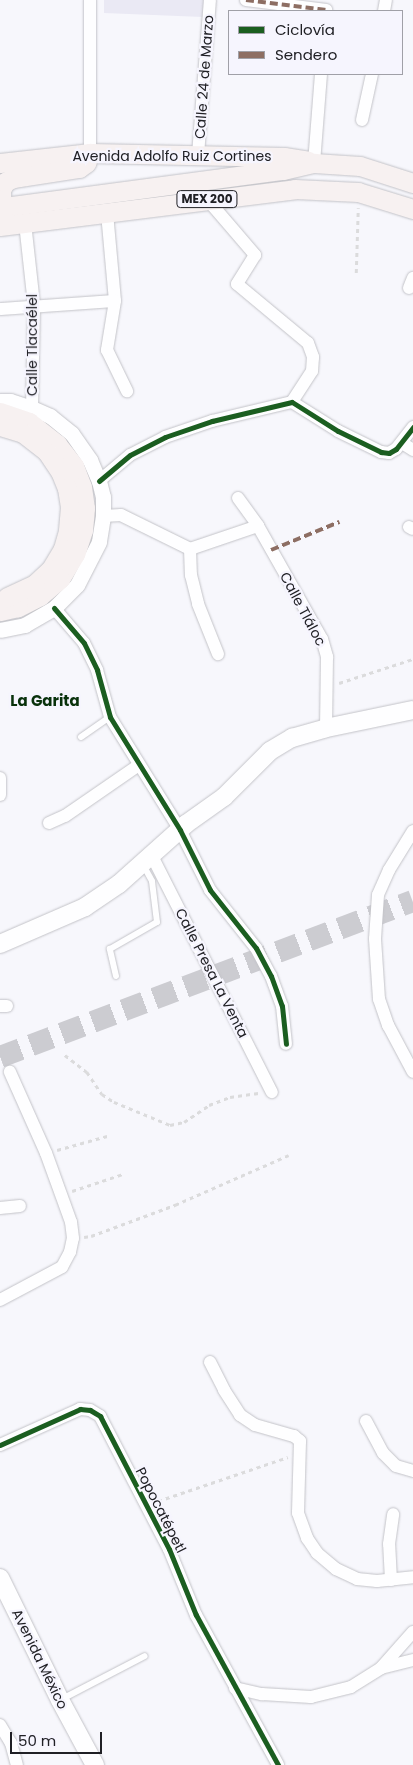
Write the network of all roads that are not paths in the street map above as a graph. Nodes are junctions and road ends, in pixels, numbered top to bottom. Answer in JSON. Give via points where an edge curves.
{"nodes":[{"id":1,"x":90,"y":0,"type":"edge"},
{"id":2,"x":210,"y":0,"type":"edge"},
{"id":3,"x":246,"y":0,"type":"edge"},
{"id":4,"x":271,"y":2,"type":"edge"},
{"id":5,"x":327,"y":7,"type":"edge"},
{"id":6,"x":321,"y":75,"type":"edge"},
{"id":7,"x":372,"y":75,"type":"edge"},
{"id":8,"x":362,"y":120,"type":"dead end"},
{"id":9,"x":90,"y":153,"type":"junction"},
{"id":10,"x":198,"y":155,"type":"junction"},
{"id":11,"x":0,"y":163,"type":"edge"},
{"id":12,"x":314,"y":163,"type":"junction"},
{"id":13,"x":413,"y":184,"type":"edge"},
{"id":14,"x":207,"y":199,"type":"junction"},
{"id":15,"x":12,"y":206,"type":"dead end"},
{"id":16,"x":413,"y":209,"type":"edge"},
{"id":17,"x":108,"y":213,"type":"junction"},
{"id":18,"x":25,"y":223,"type":"junction"},
{"id":19,"x":2,"y":226,"type":"edge"},
{"id":20,"x":115,"y":302,"type":"junction"},
{"id":21,"x":34,"y":305,"type":"junction"},
{"id":22,"x":0,"y":308,"type":"edge"},
{"id":23,"x":127,"y":390,"type":"dead end"},
{"id":24,"x":0,"y":401,"type":"edge"},
{"id":25,"x":292,"y":402,"type":"junction"},
{"id":26,"x":32,"y":408,"type":"junction"},
{"id":27,"x":0,"y":412,"type":"edge"},
{"id":28,"x":0,"y":426,"type":"edge"},
{"id":29,"x":413,"y":427,"type":"edge"},
{"id":30,"x":402,"y":443,"type":"junction"},
{"id":31,"x":413,"y":450,"type":"edge"},
{"id":32,"x":99,"y":481,"type":"junction"},
{"id":33,"x":238,"y":498,"type":"dead end"},
{"id":34,"x":103,"y":516,"type":"junction"},
{"id":35,"x":258,"y":526,"type":"junction"},
{"id":36,"x":190,"y":549,"type":"junction"},
{"id":37,"x":0,"y":598,"type":"edge"},
{"id":38,"x":54,"y":608,"type":"junction"},
{"id":39,"x":0,"y":611,"type":"edge"},
{"id":40,"x":0,"y":630,"type":"edge"},
{"id":41,"x":218,"y":654,"type":"dead end"},
{"id":42,"x":413,"y":710,"type":"edge"},
{"id":43,"x":110,"y":716,"type":"junction"},
{"id":44,"x":326,"y":728,"type":"junction"},
{"id":45,"x":82,"y":737,"type":"dead end"},
{"id":46,"x":139,"y":765,"type":"junction"},
{"id":47,"x":0,"y":778,"type":"edge"},
{"id":48,"x":0,"y":795,"type":"edge"},
{"id":49,"x":49,"y":823,"type":"dead end"},
{"id":50,"x":180,"y":830,"type":"junction"},
{"id":51,"x":413,"y":831,"type":"edge"},
{"id":52,"x":147,"y":859,"type":"junction"},
{"id":53,"x":0,"y":944,"type":"edge"},
{"id":54,"x":116,"y":976,"type":"dead end"},
{"id":55,"x":286,"y":1044,"type":"dead end"},
{"id":56,"x":10,"y":1072,"type":"dead end"},
{"id":57,"x":413,"y":1072,"type":"edge"},
{"id":58,"x":272,"y":1092,"type":"road end"},
{"id":59,"x":20,"y":1206,"type":"dead end"},
{"id":60,"x":0,"y":1208,"type":"edge"},
{"id":61,"x":0,"y":1300,"type":"edge"},
{"id":62,"x":210,"y":1362,"type":"dead end"},
{"id":63,"x":366,"y":1421,"type":"dead end"},
{"id":64,"x":0,"y":1445,"type":"edge"},
{"id":65,"x":413,"y":1471,"type":"edge"},
{"id":66,"x":393,"y":1514,"type":"dead end"},
{"id":67,"x":413,"y":1577,"type":"edge"},
{"id":68,"x":0,"y":1578,"type":"edge"},
{"id":69,"x":390,"y":1580,"type":"junction"},
{"id":70,"x":413,"y":1632,"type":"edge"},
{"id":71,"x":145,"y":1656,"type":"dead end"},
{"id":72,"x":413,"y":1660,"type":"edge"},
{"id":73,"x":381,"y":1668,"type":"junction"},
{"id":74,"x":235,"y":1688,"type":"junction"},
{"id":75,"x":60,"y":1700,"type":"junction"},
{"id":76,"x":0,"y":1725,"type":"edge"},
{"id":77,"x":17,"y":1765,"type":"edge"},
{"id":78,"x":95,"y":1765,"type":"edge"},
{"id":79,"x":278,"y":1765,"type":"edge"}],
"edges":[{"from":1,"to":9,"type":"street"},
{"from":2,"to":10,"type":"street","name":"Calle 24 de Marzo"},
{"from":3,"to":4,"type":"street"},
{"from":4,"to":5,"type":"street"},
{"from":6,"to":12,"type":"street"},
{"from":7,"to":8,"type":"street"},
{"from":9,"to":10,"type":"main road","name":"Avenida Adolfo Ruiz Cortines"},
{"from":9,"to":11,"type":"main road","name":"Avenida Adolfo Ruiz Cortines"},
{"from":9,"to":19,"type":"main road","via":[[79,168],[5,182],[1,190]]},
{"from":10,"to":12,"type":"main road","name":"Avenida Adolfo Ruiz Cortines","via":[[284,157]]},
{"from":12,"to":13,"type":"main road","number":"MEX 200","via":[[360,166]]},
{"from":12,"to":15,"type":"main road","number":"MEX 200","via":[[283,170]]},
{"from":14,"to":16,"type":"main road","number":"MEX 200","via":[[295,189],[358,192]]},
{"from":14,"to":17,"type":"main road","number":"MEX 200"},
{"from":14,"to":25,"type":"street","via":[[255,255],[237,284],[308,344],[313,358],[312,371]]},
{"from":17,"to":18,"type":"main road","number":"MEX 200"},
{"from":17,"to":20,"type":"street"},
{"from":18,"to":19,"type":"main road","number":"MEX 200"},
{"from":18,"to":21,"type":"street","name":"Calle Tlacaélel"},
{"from":20,"to":21,"type":"street"},
{"from":20,"to":23,"type":"street","via":[[108,350]]},
{"from":21,"to":22,"type":"street"},
{"from":21,"to":26,"type":"street","name":"Calle Tlacaélel"},
{"from":24,"to":26,"type":"street"},
{"from":25,"to":30,"type":"street","via":[[338,431],[381,452],[389,454]]},
{"from":25,"to":32,"type":"street","via":[[212,421],[165,437],[130,455]]},
{"from":26,"to":32,"type":"street","via":[[50,416],[72,434],[90,460]]},
{"from":27,"to":39,"type":"main road","via":[[30,422],[57,444],[74,466],[85,508],[83,530],[75,554],[60,578],[40,596],[18,607]]},
{"from":28,"to":37,"type":"main road","via":[[23,433],[47,452],[60,470],[70,507],[63,549],[51,569],[34,584],[14,595]]},
{"from":29,"to":30,"type":"street"},
{"from":30,"to":31,"type":"street"},
{"from":32,"to":34,"type":"street"},
{"from":33,"to":35,"type":"street","name":"Calle Tláloc"},
{"from":34,"to":36,"type":"street","via":[[121,515]]},
{"from":34,"to":38,"type":"street","via":[[99,542],[90,563],[77,585]]},
{"from":35,"to":36,"type":"street"},
{"from":35,"to":44,"type":"street","name":"Calle Tláloc","via":[[322,639],[327,657]]},
{"from":36,"to":41,"type":"street","via":[[191,575],[198,604]]},
{"from":38,"to":40,"type":"street","via":[[25,625]]},
{"from":38,"to":43,"type":"street","via":[[84,643],[97,670]]},
{"from":42,"to":44,"type":"main road"},
{"from":43,"to":45,"type":"lane"},
{"from":43,"to":46,"type":"street"},
{"from":44,"to":50,"type":"main road","via":[[292,738],[270,751],[224,797]]},
{"from":46,"to":49,"type":"street","via":[[65,816]]},
{"from":46,"to":50,"type":"street"},
{"from":47,"to":48,"type":"street"},
{"from":50,"to":52,"type":"main road"},
{"from":50,"to":55,"type":"street","via":[[210,890],[256,948],[271,976],[282,1006]]},
{"from":51,"to":57,"type":"street","via":[[378,895],[375,939],[379,999],[388,1025]]},
{"from":52,"to":53,"type":"main road","via":[[85,907]]},
{"from":52,"to":54,"type":"lane","via":[[157,922],[110,949]]},
{"from":52,"to":58,"type":"street","name":"Calle Presa La Venta"},
{"from":56,"to":61,"type":"street","via":[[46,1153],[72,1222],[74,1238],[62,1266]]},
{"from":59,"to":60,"type":"street"},
{"from":62,"to":69,"type":"street","via":[[240,1415],[300,1441],[298,1513],[307,1538],[317,1553],[336,1569],[357,1579]]},
{"from":63,"to":65,"type":"street","via":[[383,1453],[396,1466]]},
{"from":64,"to":74,"type":"street","name":"Popocatépetl","via":[[80,1409],[100,1416],[169,1549],[196,1615]]},
{"from":66,"to":69,"type":"street","via":[[389,1544]]},
{"from":67,"to":69,"type":"street"},
{"from":68,"to":75,"type":"main road","name":"Avenida México"},
{"from":70,"to":73,"type":"street"},
{"from":71,"to":75,"type":"lane"},
{"from":72,"to":73,"type":"street"},
{"from":73,"to":74,"type":"street","via":[[351,1687],[311,1697],[270,1695]]},
{"from":74,"to":79,"type":"street","name":"Popocatépetl"},
{"from":75,"to":78,"type":"main road","name":"Avenida México"},
{"from":76,"to":77,"type":"street","via":[[11,1744]]}]}
